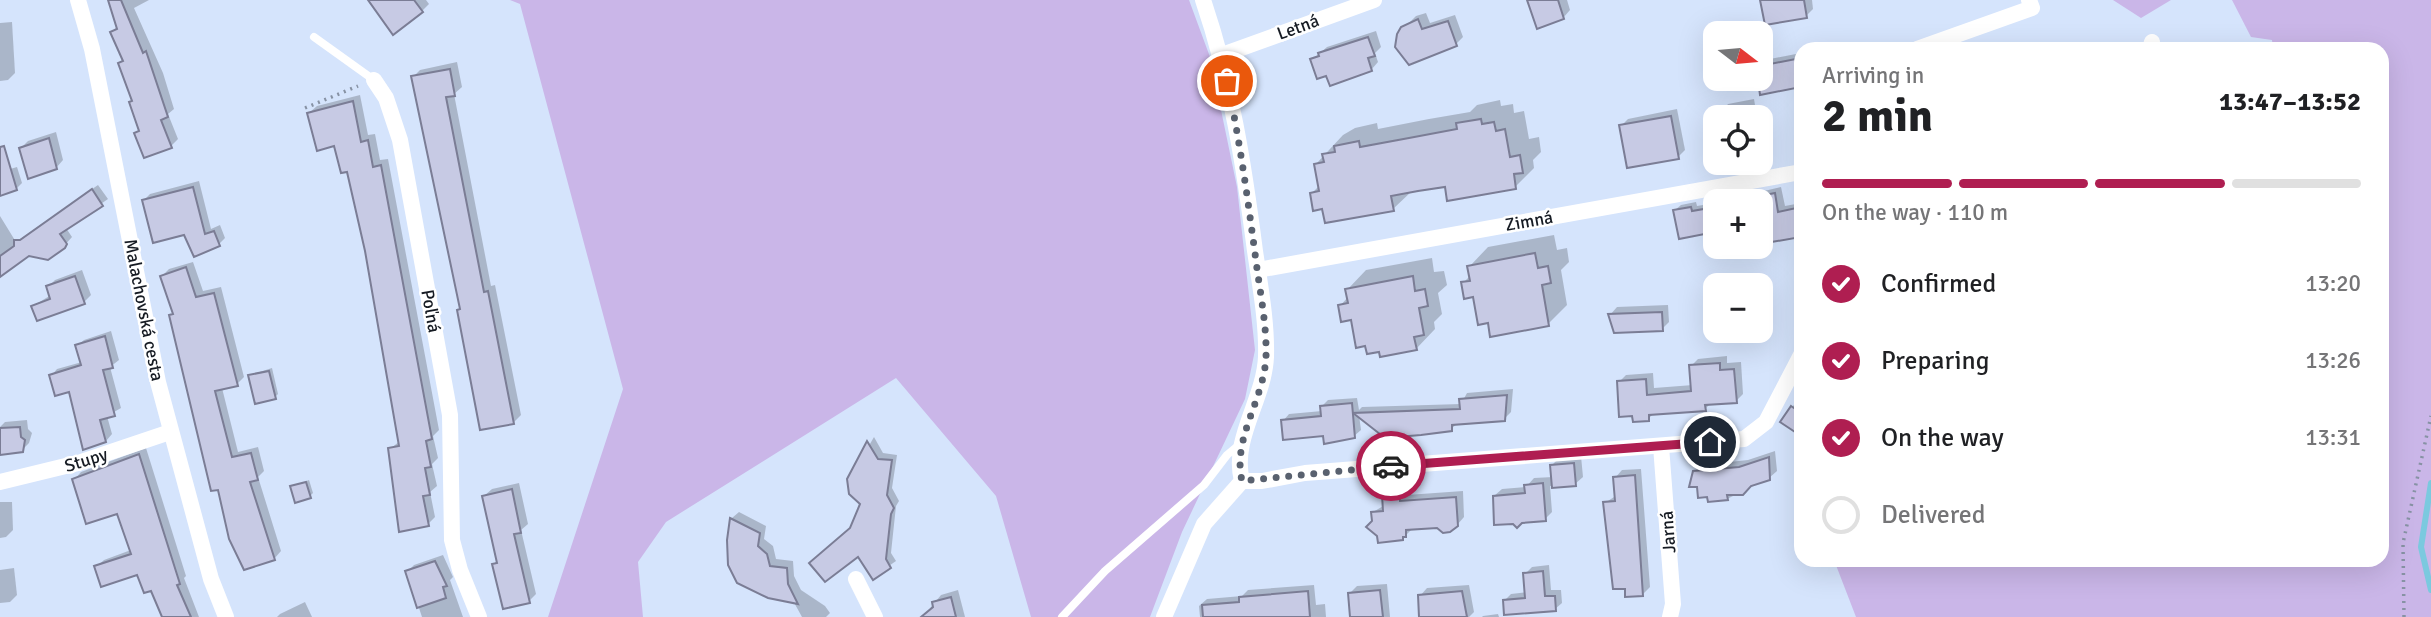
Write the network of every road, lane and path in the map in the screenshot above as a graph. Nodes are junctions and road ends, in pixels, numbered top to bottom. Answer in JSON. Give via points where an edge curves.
{"nodes":[{"id":1,"x":78,"y":0,"type":"edge"},
{"id":2,"x":1203,"y":0,"type":"edge"},
{"id":3,"x":1374,"y":0,"type":"edge"},
{"id":4,"x":2029,"y":0,"type":"edge"},
{"id":5,"x":314,"y":37,"type":"dead end"},
{"id":6,"x":1937,"y":42,"type":"edge"},
{"id":7,"x":1222,"y":55,"type":"junction"},
{"id":8,"x":374,"y":80,"type":"joint"},
{"id":9,"x":352,"y":88,"type":"dead end"},
{"id":10,"x":305,"y":108,"type":"dead end"},
{"id":11,"x":1794,"y":173,"type":"edge"},
{"id":12,"x":1258,"y":270,"type":"junction"},
{"id":13,"x":1794,"y":368,"type":"edge"},
{"id":14,"x":2431,"y":416,"type":"edge"},
{"id":15,"x":170,"y":432,"type":"junction"},
{"id":16,"x":1242,"y":443,"type":"junction"},
{"id":17,"x":1661,"y":446,"type":"junction"},
{"id":18,"x":1242,"y":481,"type":"junction"},
{"id":19,"x":0,"y":482,"type":"edge"},
{"id":20,"x":856,"y":579,"type":"dead end"},
{"id":21,"x":226,"y":617,"type":"edge"},
{"id":22,"x":479,"y":617,"type":"edge"},
{"id":23,"x":875,"y":617,"type":"edge"},
{"id":24,"x":1062,"y":617,"type":"edge"},
{"id":25,"x":1164,"y":617,"type":"edge"},
{"id":26,"x":1670,"y":617,"type":"edge"},
{"id":27,"x":2404,"y":617,"type":"edge"}],
"edges":[{"from":1,"to":15,"type":"street","name":"Malachovská cesta"},
{"from":2,"to":7,"type":"street"},
{"from":3,"to":7,"type":"street","name":"Letná"},
{"from":4,"to":6,"type":"street","via":[[2032,8]]},
{"from":5,"to":8,"type":"lane","name":"Poľná"},
{"from":7,"to":12,"type":"street"},
{"from":8,"to":22,"type":"street","name":"Poľná","via":[[400,140],[450,415],[452,540]]},
{"from":9,"to":10,"type":"path"},
{"from":11,"to":12,"type":"street","name":"Zimná"},
{"from":12,"to":16,"type":"street","via":[[1264,378]]},
{"from":13,"to":17,"type":"street","via":[[1766,422],[1753,435],[1734,441]]},
{"from":14,"to":27,"type":"path","via":[[2403,543]]},
{"from":15,"to":19,"type":"street","name":"Stupy","via":[[78,463]]},
{"from":15,"to":21,"type":"street","name":"Malachovská cesta"},
{"from":16,"to":18,"type":"street"},
{"from":16,"to":24,"type":"lane"},
{"from":17,"to":18,"type":"street"},
{"from":17,"to":26,"type":"street","name":"Jarná","via":[[1673,604]]},
{"from":18,"to":25,"type":"street","via":[[1204,524]]},
{"from":20,"to":23,"type":"street"}]}
